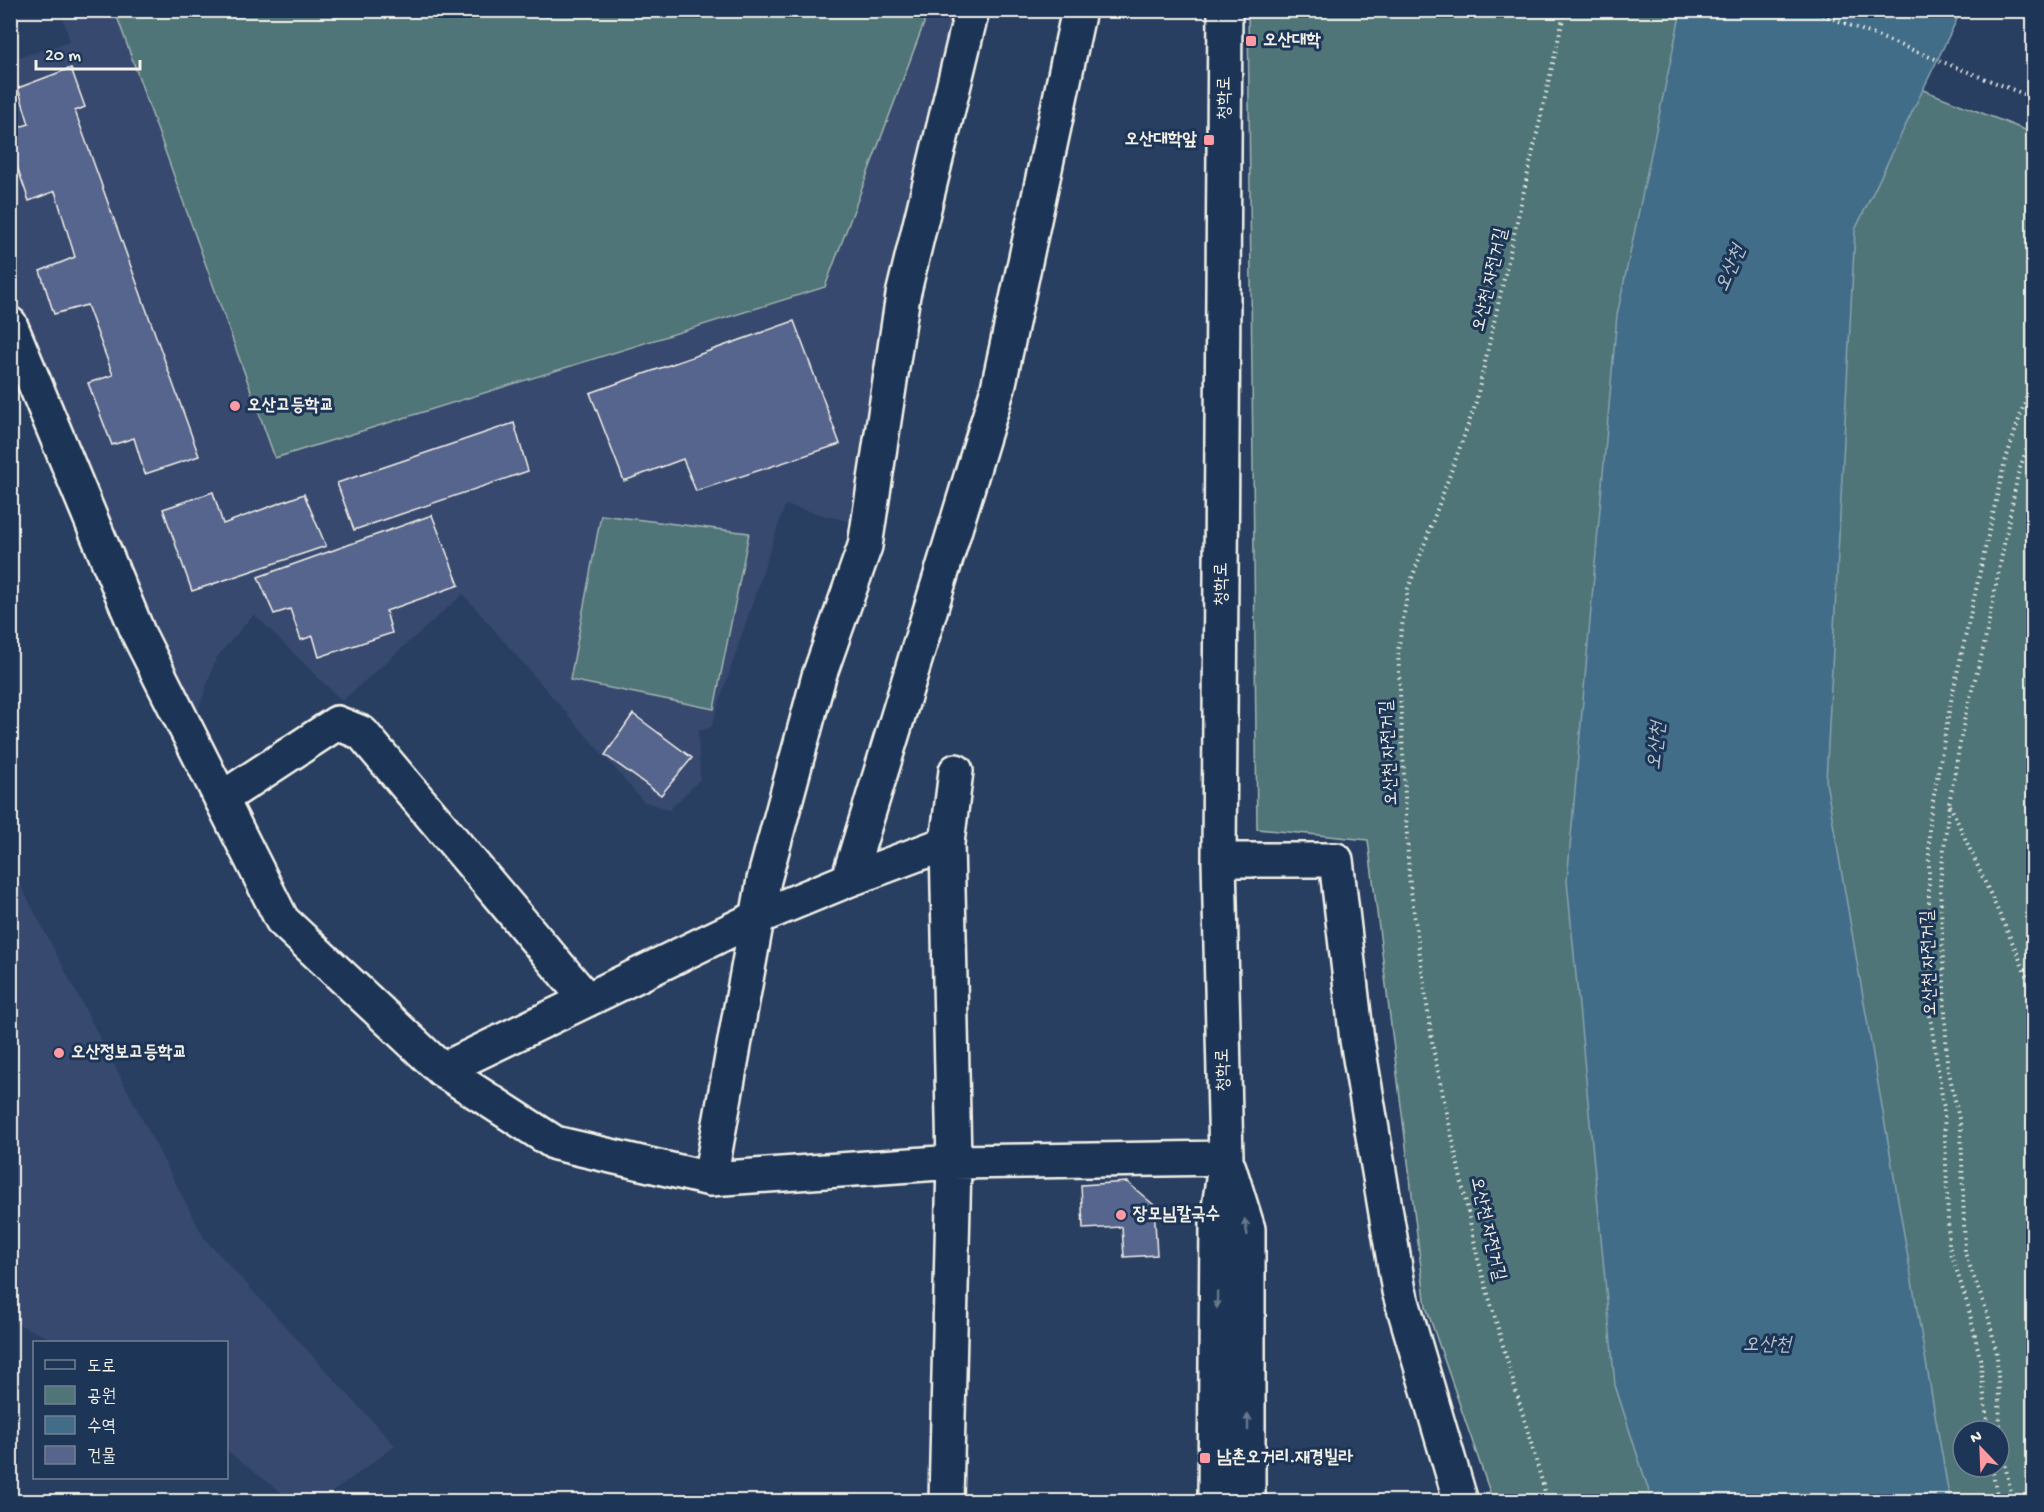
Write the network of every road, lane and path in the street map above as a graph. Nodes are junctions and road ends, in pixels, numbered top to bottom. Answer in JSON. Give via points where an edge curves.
{"nodes":[{"id":1,"x":972,"y":10,"type":"edge"},
{"id":2,"x":1079,"y":10,"type":"edge"},
{"id":3,"x":1225,"y":10,"type":"edge"},
{"id":4,"x":1565,"y":10,"type":"edge"},
{"id":5,"x":1811,"y":10,"type":"edge"},
{"id":6,"x":2034,"y":98,"type":"edge"},
{"id":7,"x":10,"y":324,"type":"edge"},
{"id":8,"x":2034,"y":374,"type":"edge"},
{"id":9,"x":2034,"y":427,"type":"edge"},
{"id":10,"x":956,"y":771,"type":"dead end"},
{"id":11,"x":221,"y":799,"type":"junction"},
{"id":12,"x":1949,"y":804,"type":"junction"},
{"id":13,"x":947,"y":843,"type":"junction"},
{"id":14,"x":1219,"y":860,"type":"junction"},
{"id":15,"x":848,"y":879,"type":"junction"},
{"id":16,"x":756,"y":918,"type":"junction"},
{"id":17,"x":2034,"y":996,"type":"edge"},
{"id":18,"x":587,"y":1000,"type":"junction"},
{"id":19,"x":441,"y":1070,"type":"junction"},
{"id":20,"x":1226,"y":1158,"type":"junction"},
{"id":21,"x":954,"y":1162,"type":"junction"},
{"id":22,"x":710,"y":1179,"type":"junction"},
{"id":23,"x":1987,"y":1419,"type":"edge"},
{"id":24,"x":1994,"y":1479,"type":"edge"},
{"id":25,"x":946,"y":1502,"type":"edge"},
{"id":26,"x":1215,"y":1502,"type":"edge"},
{"id":27,"x":1248,"y":1502,"type":"edge"},
{"id":28,"x":1461,"y":1502,"type":"edge"},
{"id":29,"x":1548,"y":1502,"type":"edge"},
{"id":30,"x":1998,"y":1502,"type":"edge"},
{"id":31,"x":2013,"y":1502,"type":"edge"}],
"edges":[{"from":1,"to":16,"type":"street","via":[[903,295],[865,546],[819,676]]},
{"from":2,"to":15,"type":"street","via":[[998,388]]},
{"from":3,"to":14,"type":"street","name":"청학로"},
{"from":4,"to":29,"type":"path","name":"오산천 자전거길","via":[[1475,406],[1408,589],[1398,651],[1409,877],[1433,1048],[1478,1259]]},
{"from":5,"to":6,"type":"path"},
{"from":7,"to":11,"type":"street","via":[[139,634]]},
{"from":8,"to":23,"type":"path","via":[[2004,465],[1952,696],[1929,822],[1929,1009],[1944,1109],[1949,1246],[1980,1358]]},
{"from":9,"to":12,"type":"path","name":"오산천 자전거길","via":[[2018,474]]},
{"from":10,"to":13,"type":"street"},
{"from":11,"to":18,"type":"street","via":[[337,723],[362,733]]},
{"from":11,"to":19,"type":"street","via":[[282,920]]},
{"from":12,"to":17,"type":"path"},
{"from":12,"to":31,"type":"path","name":"오산천 자전거길","via":[[1940,883],[1947,1063],[1961,1128],[1965,1253],[1988,1315],[1997,1355],[2001,1445]]},
{"from":13,"to":15,"type":"street"},
{"from":13,"to":21,"type":"street"},
{"from":14,"to":20,"type":"street","name":"청학로"},
{"from":14,"to":28,"type":"street","via":[[1336,860],[1357,1040],[1399,1291]]},
{"from":15,"to":16,"type":"street"},
{"from":16,"to":18,"type":"street"},
{"from":16,"to":22,"type":"street"},
{"from":18,"to":19,"type":"street"},
{"from":19,"to":22,"type":"street","via":[[555,1143]]},
{"from":20,"to":21,"type":"street"},
{"from":20,"to":26,"type":"street","name":"청학로","one_way":true,"via":[[1217,1222]]},
{"from":27,"to":20,"type":"street","name":"청학로","one_way":true,"via":[[1248,1229]]},
{"from":21,"to":22,"type":"street"},
{"from":21,"to":25,"type":"street"},
{"from":24,"to":30,"type":"path"}]}
